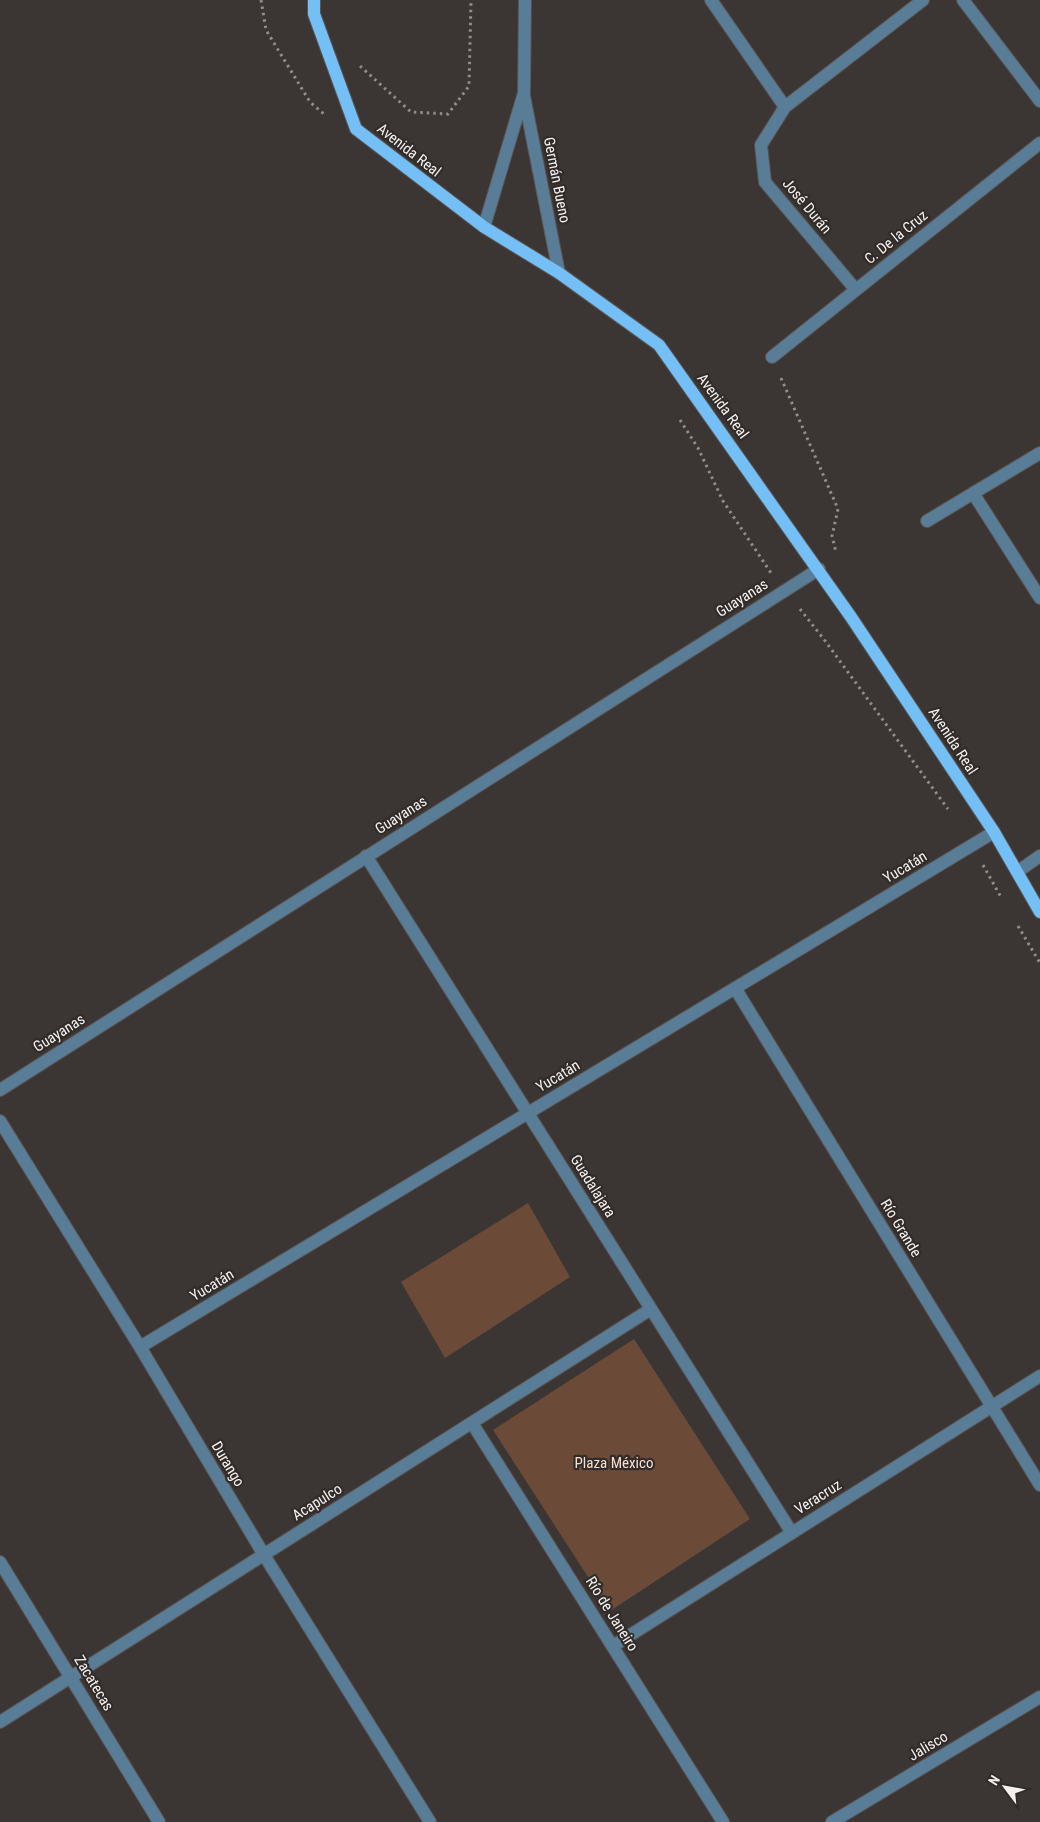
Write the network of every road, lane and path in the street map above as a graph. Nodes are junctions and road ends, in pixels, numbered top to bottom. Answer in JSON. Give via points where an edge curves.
{"nodes":[{"id":1,"x":314,"y":0,"type":"edge"},
{"id":2,"x":471,"y":0,"type":"edge"},
{"id":3,"x":525,"y":0,"type":"edge"},
{"id":4,"x":711,"y":0,"type":"edge"},
{"id":5,"x":923,"y":0,"type":"edge"},
{"id":6,"x":963,"y":0,"type":"edge"},
{"id":7,"x":357,"y":61,"type":"dead end"},
{"id":8,"x":524,"y":94,"type":"junction"},
{"id":9,"x":1040,"y":101,"type":"edge"},
{"id":10,"x":785,"y":107,"type":"junction"},
{"id":11,"x":1040,"y":143,"type":"edge"},
{"id":12,"x":484,"y":227,"type":"junction"},
{"id":13,"x":559,"y":273,"type":"junction"},
{"id":14,"x":856,"y":290,"type":"junction"},
{"id":15,"x":772,"y":357,"type":"joint"},
{"id":16,"x":1040,"y":453,"type":"edge"},
{"id":17,"x":973,"y":493,"type":"junction"},
{"id":18,"x":723,"y":501,"type":"dead end"},
{"id":19,"x":927,"y":521,"type":"dead end"},
{"id":20,"x":836,"y":554,"type":"dead end"},
{"id":21,"x":819,"y":569,"type":"junction"},
{"id":22,"x":785,"y":591,"type":"junction"},
{"id":23,"x":1040,"y":598,"type":"edge"},
{"id":24,"x":994,"y":832,"type":"junction"},
{"id":25,"x":971,"y":846,"type":"junction"},
{"id":26,"x":366,"y":856,"type":"junction"},
{"id":27,"x":1040,"y":856,"type":"edge"},
{"id":28,"x":1017,"y":872,"type":"junction"},
{"id":29,"x":1006,"y":904,"type":"dead end"},
{"id":30,"x":1040,"y":912,"type":"edge"},
{"id":31,"x":1015,"y":921,"type":"dead end"},
{"id":32,"x":1040,"y":963,"type":"edge"},
{"id":33,"x":735,"y":988,"type":"junction"},
{"id":34,"x":0,"y":1090,"type":"edge"},
{"id":35,"x":528,"y":1113,"type":"junction"},
{"id":36,"x":0,"y":1121,"type":"edge"},
{"id":37,"x":651,"y":1309,"type":"junction"},
{"id":38,"x":140,"y":1347,"type":"junction"},
{"id":39,"x":1040,"y":1376,"type":"edge"},
{"id":40,"x":992,"y":1406,"type":"junction"},
{"id":41,"x":472,"y":1423,"type":"junction"},
{"id":42,"x":1040,"y":1485,"type":"edge"},
{"id":43,"x":792,"y":1533,"type":"junction"},
{"id":44,"x":264,"y":1555,"type":"junction"},
{"id":45,"x":0,"y":1562,"type":"edge"},
{"id":46,"x":613,"y":1646,"type":"junction"},
{"id":47,"x":71,"y":1677,"type":"junction"},
{"id":48,"x":1040,"y":1697,"type":"edge"},
{"id":49,"x":0,"y":1722,"type":"edge"},
{"id":50,"x":159,"y":1822,"type":"edge"},
{"id":51,"x":430,"y":1822,"type":"edge"},
{"id":52,"x":723,"y":1822,"type":"edge"},
{"id":53,"x":832,"y":1822,"type":"edge"}],
"edges":[{"from":1,"to":12,"type":"main road","name":"Avenida Real","via":[[314,14],[356,129]]},
{"from":2,"to":7,"type":"path","via":[[469,86],[448,114],[411,112],[362,70]]},
{"from":3,"to":8,"type":"street","name":"Germán Bueno"},
{"from":4,"to":10,"type":"street"},
{"from":5,"to":10,"type":"street","name":"José Durán"},
{"from":6,"to":9,"type":"street"},
{"from":8,"to":12,"type":"street","name":"Germán Bueno"},
{"from":8,"to":13,"type":"street","name":"Germán Bueno"},
{"from":10,"to":14,"type":"street","name":"José Durán","via":[[761,145],[766,182]]},
{"from":11,"to":14,"type":"street","name":"C. De la Cruz"},
{"from":12,"to":13,"type":"main road","name":"Avenida Real"},
{"from":13,"to":21,"type":"main road","name":"Avenida Real","via":[[659,345]]},
{"from":14,"to":15,"type":"street","name":"C. De la Cruz"},
{"from":15,"to":20,"type":"path","via":[[838,509],[832,536]]},
{"from":16,"to":17,"type":"street"},
{"from":17,"to":19,"type":"street"},
{"from":17,"to":23,"type":"street"},
{"from":18,"to":22,"type":"path","via":[[763,564]]},
{"from":21,"to":22,"type":"street","name":"Guayanas"},
{"from":21,"to":24,"type":"main road","name":"Avenida Real"},
{"from":22,"to":25,"type":"path","via":[[959,824]]},
{"from":22,"to":26,"type":"street","name":"Guayanas"},
{"from":24,"to":25,"type":"street","name":"Yucatán"},
{"from":24,"to":28,"type":"main road","name":"Avenida Real"},
{"from":25,"to":29,"type":"path"},
{"from":25,"to":33,"type":"street","name":"Yucatán"},
{"from":26,"to":34,"type":"street","name":"Guayanas"},
{"from":26,"to":35,"type":"street","name":"Guadalajara"},
{"from":27,"to":28,"type":"street"},
{"from":28,"to":30,"type":"main road","name":"Avenida Real"},
{"from":31,"to":32,"type":"path"},
{"from":33,"to":35,"type":"street","name":"Yucatán"},
{"from":33,"to":40,"type":"street","name":"Río Grande"},
{"from":35,"to":37,"type":"street","name":"Guadalajara"},
{"from":35,"to":38,"type":"street","name":"Yucatán"},
{"from":36,"to":38,"type":"street","name":"Durango"},
{"from":37,"to":41,"type":"street","name":"Acapulco"},
{"from":37,"to":43,"type":"street","name":"Guadalajara"},
{"from":38,"to":44,"type":"street","name":"Durango"},
{"from":39,"to":40,"type":"street","name":"Veracruz"},
{"from":40,"to":42,"type":"street","name":"Río Grande"},
{"from":40,"to":43,"type":"street","name":"Veracruz"},
{"from":41,"to":44,"type":"street","name":"Acapulco"},
{"from":41,"to":46,"type":"street","name":"Río de Janeiro"},
{"from":43,"to":46,"type":"street","name":"Veracruz"},
{"from":44,"to":47,"type":"street","name":"Acapulco"},
{"from":44,"to":51,"type":"street","name":"Durango"},
{"from":45,"to":47,"type":"street","name":"Zacatecas"},
{"from":46,"to":52,"type":"street","name":"Río de Janeiro"},
{"from":47,"to":49,"type":"street","name":"Acapulco"},
{"from":47,"to":50,"type":"street","name":"Zacatecas"},
{"from":48,"to":53,"type":"street","name":"Jalisco"}]}
